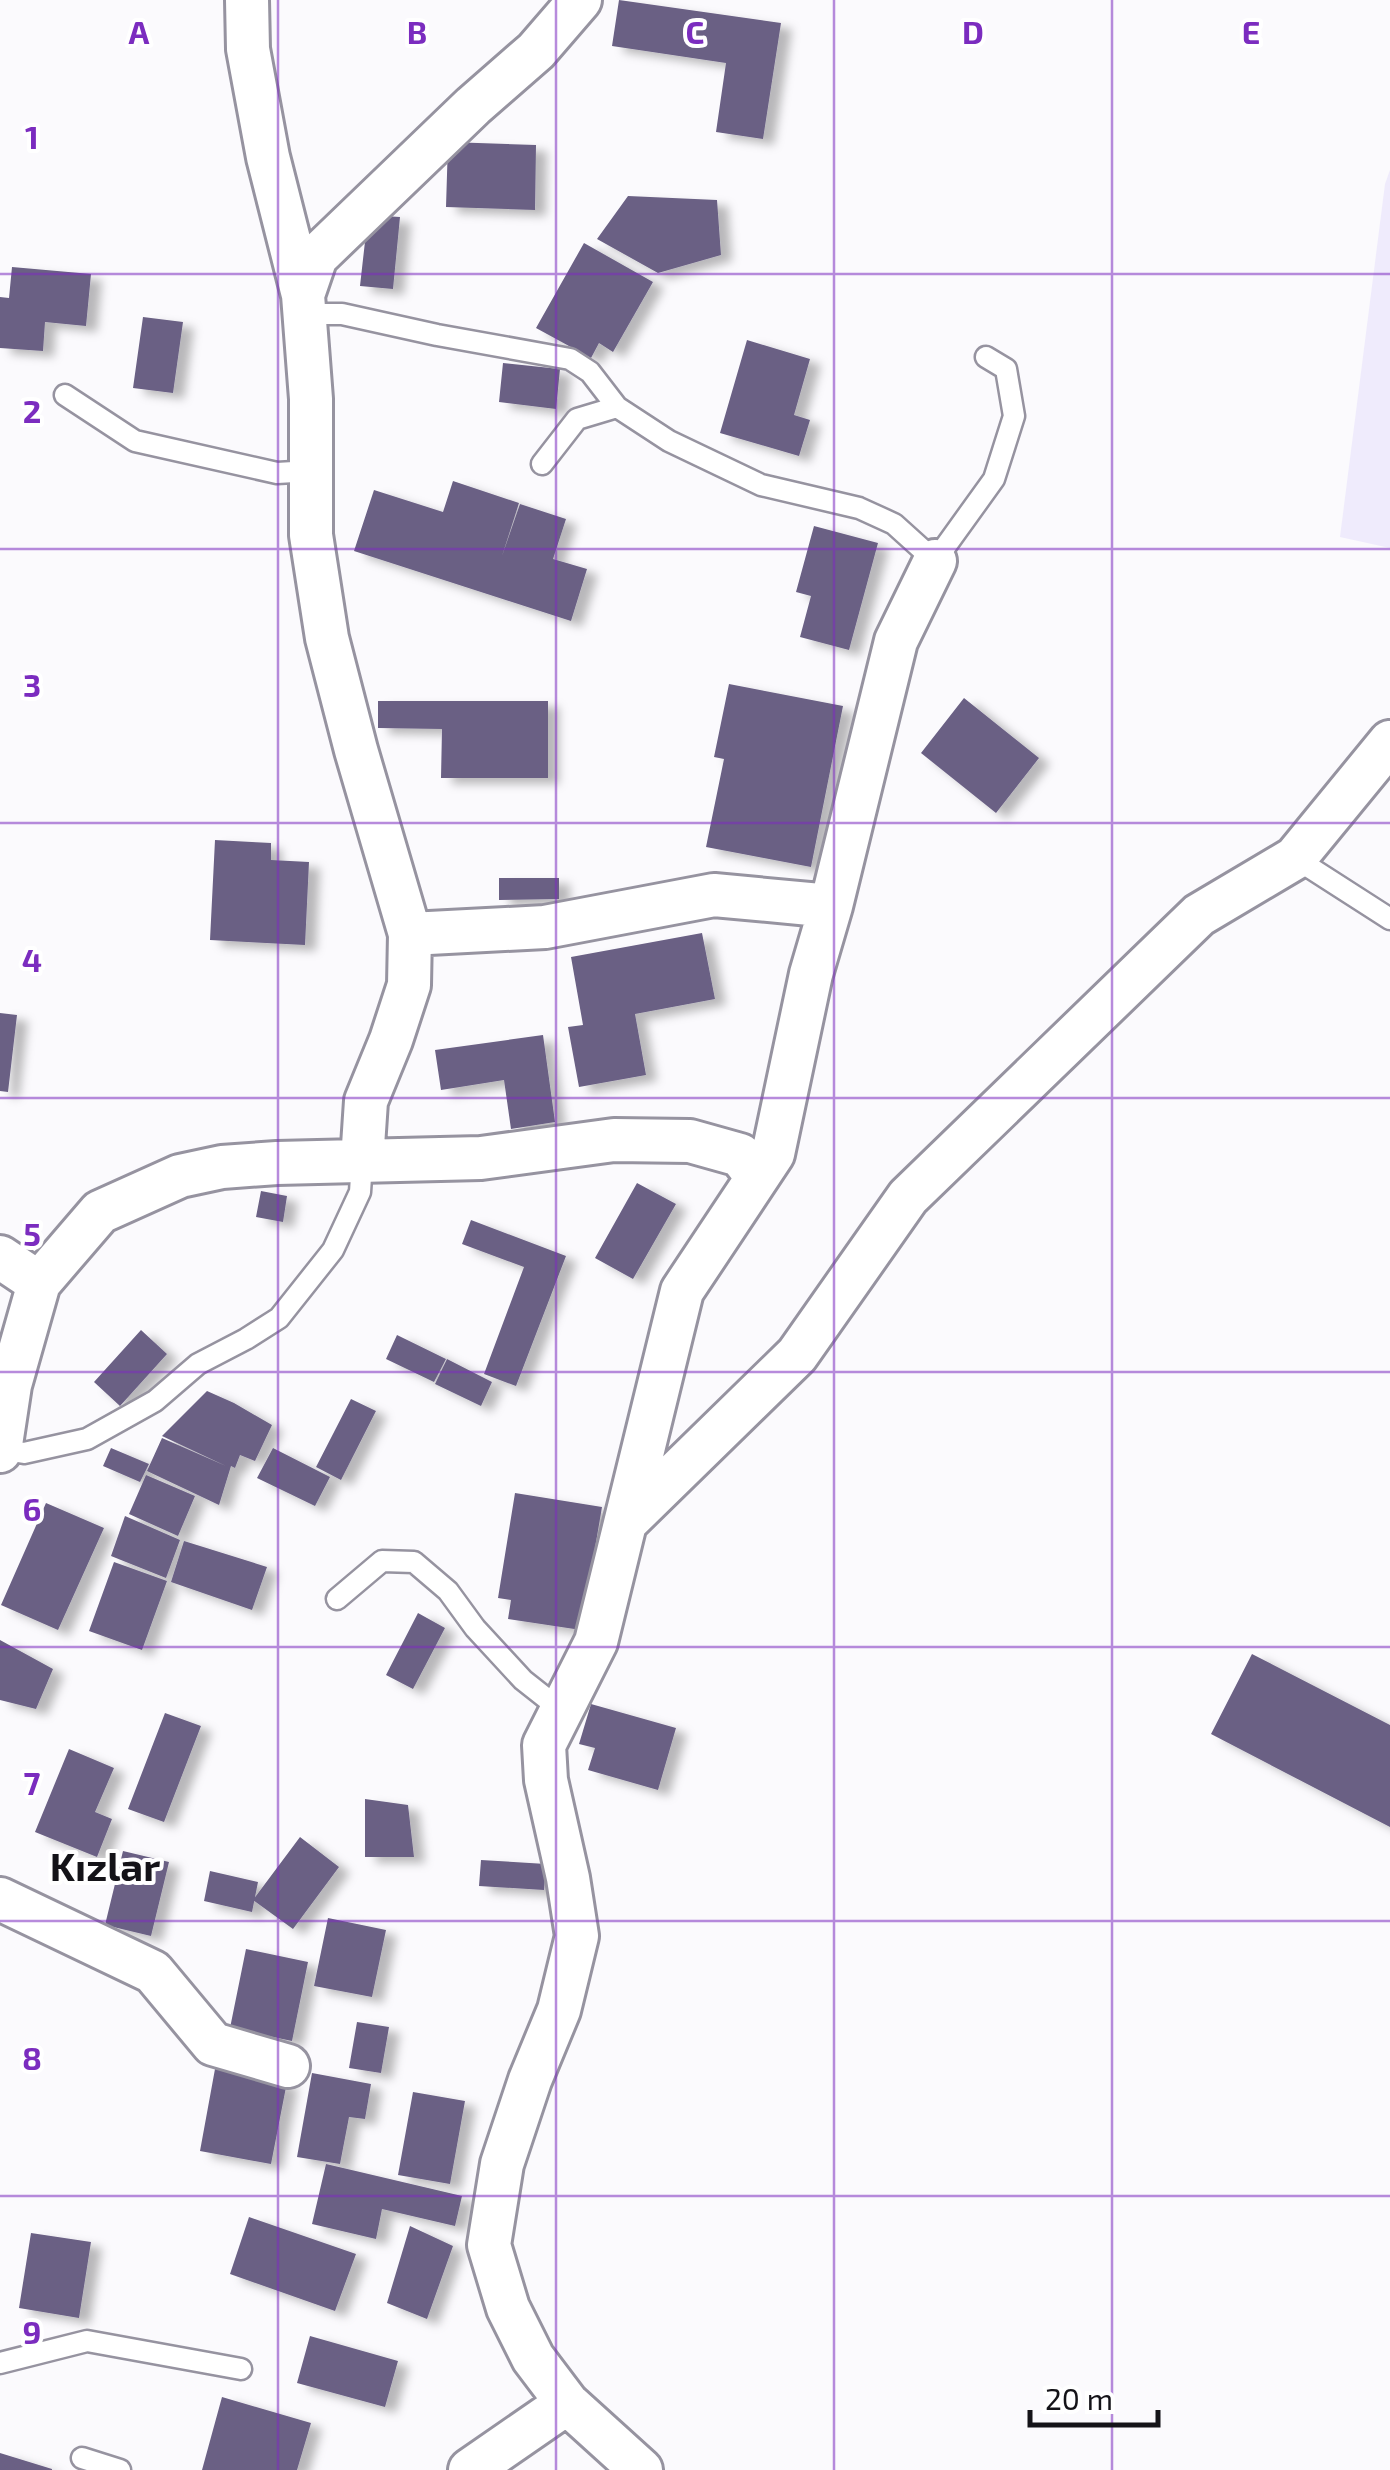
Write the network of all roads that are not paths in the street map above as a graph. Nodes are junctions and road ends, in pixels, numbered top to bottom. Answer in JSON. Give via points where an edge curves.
{"nodes":[{"id":1,"x":247,"y":0,"type":"edge"},
{"id":2,"x":580,"y":0,"type":"edge"},
{"id":3,"x":304,"y":305,"type":"junction"},
{"id":4,"x":986,"y":356,"type":"dead end"},
{"id":5,"x":65,"y":395,"type":"dead end"},
{"id":6,"x":618,"y":407,"type":"junction"},
{"id":7,"x":542,"y":464,"type":"dead end"},
{"id":8,"x":310,"y":472,"type":"junction"},
{"id":9,"x":934,"y":562,"type":"junction"},
{"id":10,"x":1390,"y":742,"type":"edge"},
{"id":11,"x":1294,"y":858,"type":"junction"},
{"id":12,"x":831,"y":906,"type":"junction"},
{"id":13,"x":1390,"y":920,"type":"edge"},
{"id":14,"x":410,"y":934,"type":"junction"},
{"id":15,"x":362,"y":1161,"type":"junction"},
{"id":16,"x":757,"y":1177,"type":"junction"},
{"id":17,"x":0,"y":1257,"type":"edge"},
{"id":18,"x":39,"y":1283,"type":"junction"},
{"id":19,"x":0,"y":1450,"type":"edge"},
{"id":20,"x":626,"y":1523,"type":"junction"},
{"id":21,"x":337,"y":1599,"type":"dead end"},
{"id":22,"x":561,"y":1710,"type":"junction"},
{"id":23,"x":0,"y":1899,"type":"edge"},
{"id":24,"x":288,"y":2066,"type":"dead end"},
{"id":25,"x":0,"y":2363,"type":"edge"},
{"id":26,"x":241,"y":2369,"type":"dead end"},
{"id":27,"x":567,"y":2404,"type":"junction"},
{"id":28,"x":82,"y":2458,"type":"dead end"},
{"id":29,"x":120,"y":2470,"type":"edge"},
{"id":30,"x":470,"y":2470,"type":"edge"},
{"id":31,"x":640,"y":2470,"type":"edge"}],
"edges":[{"from":1,"to":3,"type":"street","via":[[254,85]]},
{"from":2,"to":3,"type":"street","via":[[536,51],[316,257]]},
{"from":3,"to":6,"type":"lane","via":[[570,359]]},
{"from":3,"to":8,"type":"street"},
{"from":4,"to":9,"type":"lane","via":[[1006,370],[1014,416],[994,478]]},
{"from":5,"to":8,"type":"lane","via":[[136,441],[278,473]]},
{"from":6,"to":7,"type":"lane","via":[[577,419]]},
{"from":6,"to":9,"type":"lane","via":[[669,441],[761,485],[859,508],[894,524]]},
{"from":8,"to":14,"type":"street","via":[[310,535],[327,638]]},
{"from":9,"to":12,"type":"street","via":[[896,641]]},
{"from":10,"to":11,"type":"street"},
{"from":11,"to":13,"type":"lane"},
{"from":11,"to":20,"type":"street","via":[[1199,916],[908,1197],[797,1355]]},
{"from":12,"to":14,"type":"street","via":[[714,895],[545,927]]},
{"from":12,"to":16,"type":"street","via":[[772,1154]]},
{"from":14,"to":15,"type":"street","via":[[409,984],[366,1101]]},
{"from":15,"to":16,"type":"street","via":[[481,1158],[614,1140],[690,1141],[740,1155]]},
{"from":15,"to":18,"type":"street","via":[[222,1167],[180,1176],[100,1212]]},
{"from":15,"to":19,"type":"lane","via":[[360,1192],[333,1250],[278,1318],[88,1439],[24,1454]]},
{"from":16,"to":20,"type":"street","via":[[682,1292]]},
{"from":17,"to":18,"type":"street"},
{"from":18,"to":19,"type":"street","via":[[10,1385]]},
{"from":20,"to":22,"type":"street","via":[[596,1642]]},
{"from":21,"to":22,"type":"lane","via":[[382,1560],[414,1562],[448,1590],[523,1680]]},
{"from":22,"to":27,"type":"street","via":[[544,1745],[546,1780],[577,1936],[559,2010],[502,2164],[489,2245],[508,2308]]},
{"from":23,"to":24,"type":"street","via":[[152,1972],[213,2044]]},
{"from":25,"to":26,"type":"lane","via":[[88,2341]]},
{"from":27,"to":30,"type":"street"},
{"from":27,"to":31,"type":"street"},
{"from":28,"to":29,"type":"lane"}]}
